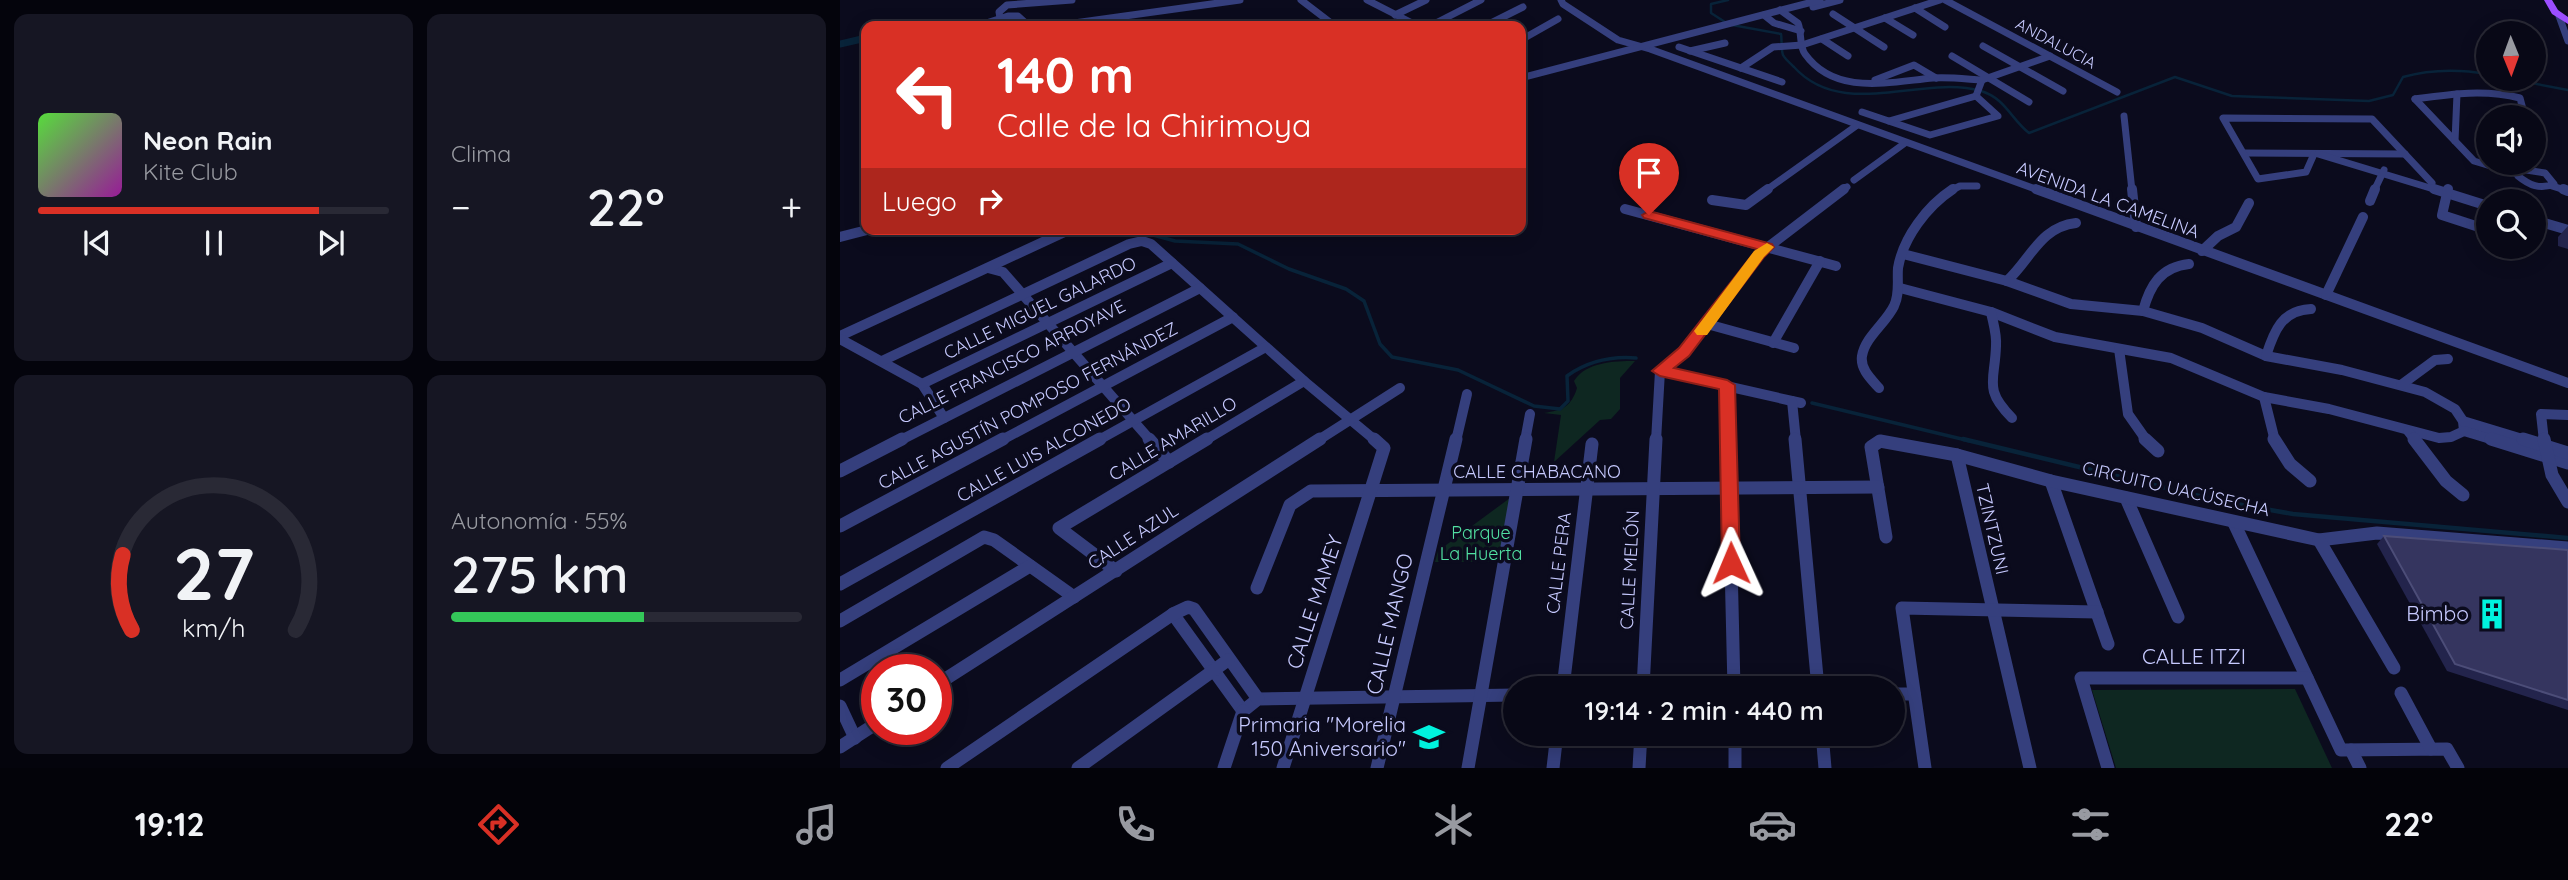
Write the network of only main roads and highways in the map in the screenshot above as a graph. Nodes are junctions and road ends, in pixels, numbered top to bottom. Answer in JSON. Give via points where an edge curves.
{"nodes":[{"id":1,"x":2550,"y":0,"type":"edge"},
{"id":2,"x":2568,"y":10,"type":"edge"},
{"id":3,"x":2564,"y":19,"type":"edge"}],
"edges":[{"from":1,"to":2,"type":"main road"},
{"from":1,"to":3,"type":"main road"}]}
